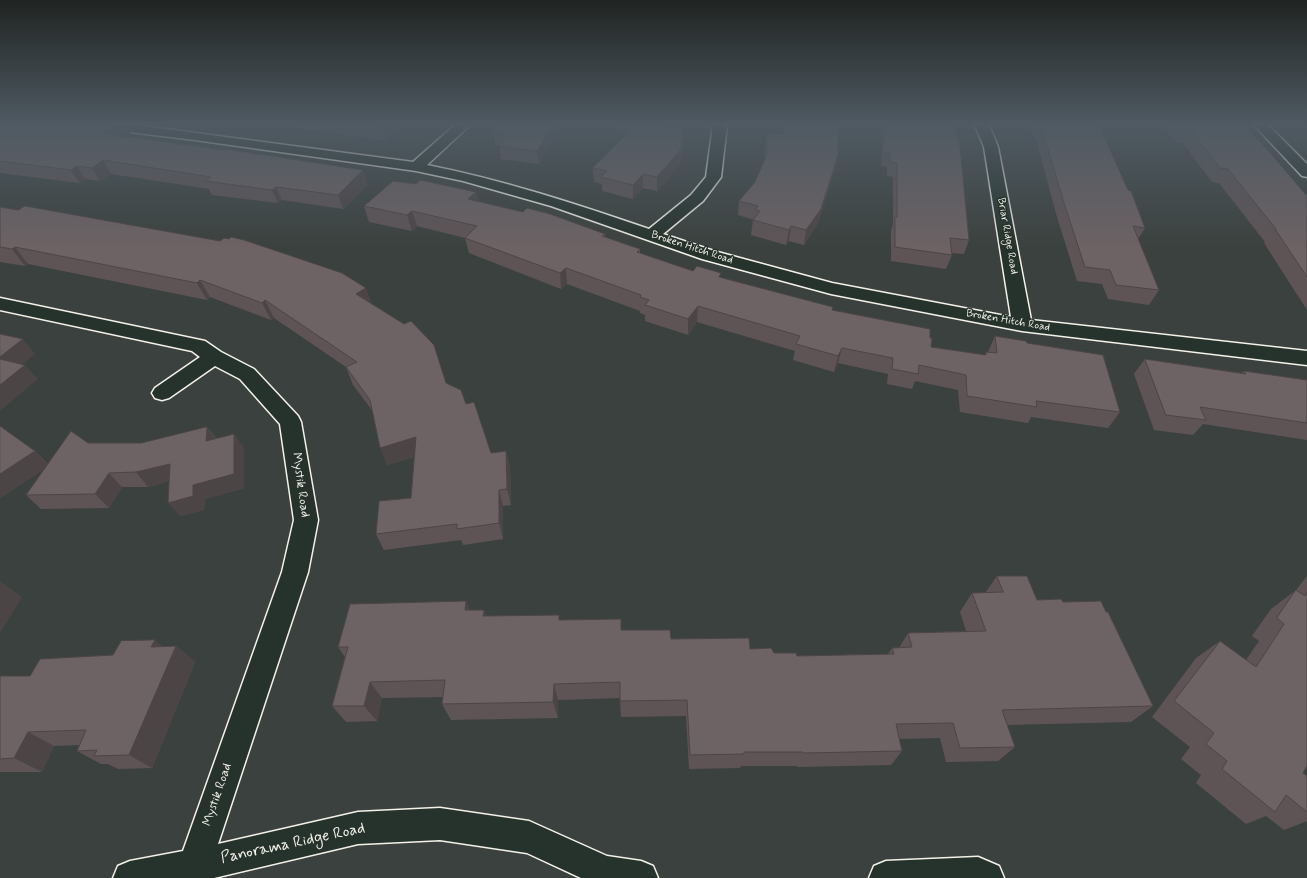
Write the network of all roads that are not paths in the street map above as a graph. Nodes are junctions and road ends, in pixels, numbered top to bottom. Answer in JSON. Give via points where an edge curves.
{"nodes":[{"id":1,"x":409,"y":166,"type":"edge"},
{"id":2,"x":714,"y":166,"type":"edge"},
{"id":3,"x":994,"y":166,"type":"edge"},
{"id":4,"x":416,"y":167,"type":"joint"},
{"id":5,"x":652,"y":235,"type":"junction"},
{"id":6,"x":0,"y":304,"type":"edge"},
{"id":7,"x":1022,"y":325,"type":"junction"},
{"id":8,"x":214,"y":357,"type":"junction"},
{"id":9,"x":1307,"y":358,"type":"edge"},
{"id":10,"x":162,"y":393,"type":"dead end"},
{"id":11,"x":192,"y":872,"type":"edge"},
{"id":12,"x":130,"y":878,"type":"edge"},
{"id":13,"x":641,"y":878,"type":"edge"},
{"id":14,"x":886,"y":878,"type":"edge"},
{"id":15,"x":988,"y":878,"type":"edge"}],
"edges":[{"from":1,"to":4,"type":"street","name":"Broken Hitch Road"},
{"from":2,"to":5,"type":"street","via":[[713,177],[697,198]]},
{"from":3,"to":7,"type":"street","name":"Briar Ridge Road"},
{"from":4,"to":5,"type":"street","name":"Broken Hitch Road","via":[[465,177],[557,203]]},
{"from":5,"to":7,"type":"street","name":"Broken Hitch Road","via":[[708,255],[832,288]]},
{"from":6,"to":8,"type":"street","name":"Mystik Road","via":[[198,346]]},
{"from":7,"to":9,"type":"street","name":"Broken Hitch Road"},
{"from":8,"to":10,"type":"street"},
{"from":8,"to":11,"type":"street","name":"Mystik Road","via":[[247,374],[290,422],[306,520],[295,572]]},
{"from":11,"to":12,"type":"street","name":"Panorama Ridge Road"},
{"from":11,"to":13,"type":"street","name":"Panorama Ridge Road","via":[[358,828],[440,824],[529,837],[605,872]]},
{"from":14,"to":15,"type":"street","via":[[978,874]]}]}
